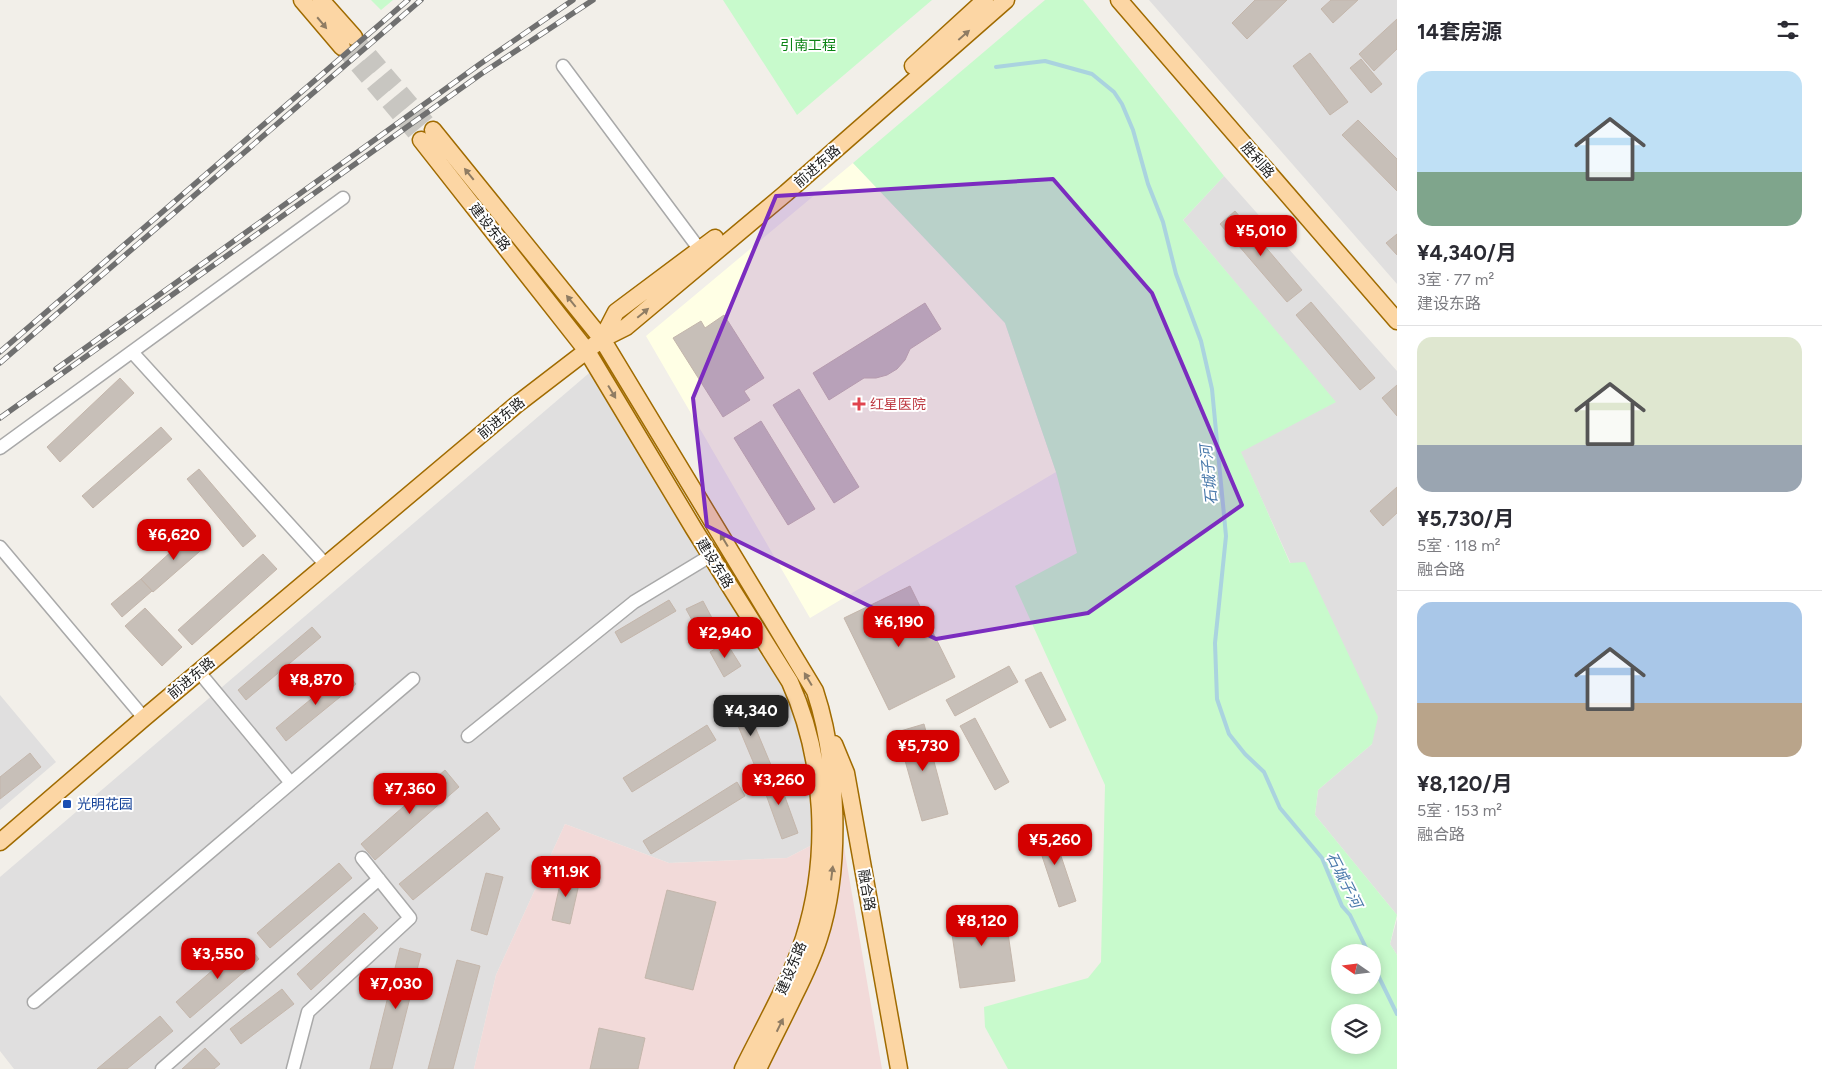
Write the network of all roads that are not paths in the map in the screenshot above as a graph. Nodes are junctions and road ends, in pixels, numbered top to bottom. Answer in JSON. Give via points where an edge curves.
{"nodes":[{"id":1,"x":302,"y":0,"type":"edge"},
{"id":2,"x":321,"y":0,"type":"edge"},
{"id":3,"x":985,"y":0,"type":"edge"},
{"id":4,"x":1006,"y":0,"type":"edge"},
{"id":5,"x":1119,"y":0,"type":"edge"},
{"id":6,"x":563,"y":66,"type":"dead end"},
{"id":7,"x":343,"y":198,"type":"dead end"},
{"id":8,"x":700,"y":250,"type":"junction"},
{"id":9,"x":1397,"y":321,"type":"edge"},
{"id":10,"x":602,"y":339,"type":"junction"},
{"id":11,"x":586,"y":351,"type":"junction"},
{"id":12,"x":132,"y":352,"type":"junction"},
{"id":13,"x":0,"y":448,"type":"edge"},
{"id":14,"x":0,"y":547,"type":"edge"},
{"id":15,"x":710,"y":556,"type":"junction"},
{"id":16,"x":326,"y":565,"type":"junction"},
{"id":17,"x":199,"y":672,"type":"junction"},
{"id":18,"x":413,"y":679,"type":"dead end"},
{"id":19,"x":822,"y":714,"type":"junction"},
{"id":20,"x":144,"y":718,"type":"junction"},
{"id":21,"x":468,"y":736,"type":"dead end"},
{"id":22,"x":292,"y":783,"type":"junction"},
{"id":23,"x":0,"y":842,"type":"edge"},
{"id":24,"x":362,"y":858,"type":"dead end"},
{"id":25,"x":379,"y":879,"type":"junction"},
{"id":26,"x":34,"y":1002,"type":"dead end"},
{"id":27,"x":162,"y":1069,"type":"edge"},
{"id":28,"x":293,"y":1069,"type":"edge"},
{"id":29,"x":743,"y":1069,"type":"edge"},
{"id":30,"x":758,"y":1069,"type":"edge"},
{"id":31,"x":899,"y":1069,"type":"edge"}],
"edges":[{"from":1,"to":2,"type":"main road","one_way":true,"via":[[348,42]]},
{"from":3,"to":8,"type":"main road","via":[[852,122]]},
{"from":10,"to":4,"type":"main road","name":"前进东路","one_way":true,"via":[[626,327],[786,193]]},
{"from":5,"to":9,"type":"main road","name":"胜利路"},
{"from":6,"to":8,"type":"street"},
{"from":7,"to":12,"type":"street"},
{"from":8,"to":10,"type":"main road","via":[[616,312]]},
{"from":10,"to":11,"type":"main road","name":"前进东路"},
{"from":10,"to":11,"type":"main road","name":"建设东路","one_way":true,"via":[[427,135]]},
{"from":19,"to":10,"type":"main road","name":"建设东路","one_way":true,"via":[[815,691]]},
{"from":11,"to":15,"type":"main road","name":"建设东路","one_way":true},
{"from":11,"to":16,"type":"main road","name":"前进东路","via":[[516,405]]},
{"from":12,"to":13,"type":"street"},
{"from":12,"to":16,"type":"street"},
{"from":14,"to":20,"type":"street"},
{"from":15,"to":21,"type":"street","via":[[634,602]]},
{"from":15,"to":29,"type":"main road","name":"建设东路","via":[[790,682],[809,739],[818,787],[820,832],[813,906],[788,979]]},
{"from":16,"to":17,"type":"main road","name":"前进东路"},
{"from":17,"to":20,"type":"main road","name":"前进东路"},
{"from":17,"to":22,"type":"street"},
{"from":18,"to":22,"type":"street"},
{"from":30,"to":19,"type":"main road","name":"建设东路","one_way":true,"via":[[816,947],[828,908],[833,864],[833,797],[832,770]]},
{"from":19,"to":31,"type":"main road","name":"融合路","via":[[846,773]]},
{"from":20,"to":23,"type":"main road","name":"前进东路"},
{"from":22,"to":26,"type":"street"},
{"from":24,"to":25,"type":"street"},
{"from":25,"to":27,"type":"street"},
{"from":25,"to":28,"type":"street","via":[[410,918],[308,1012]]}]}
